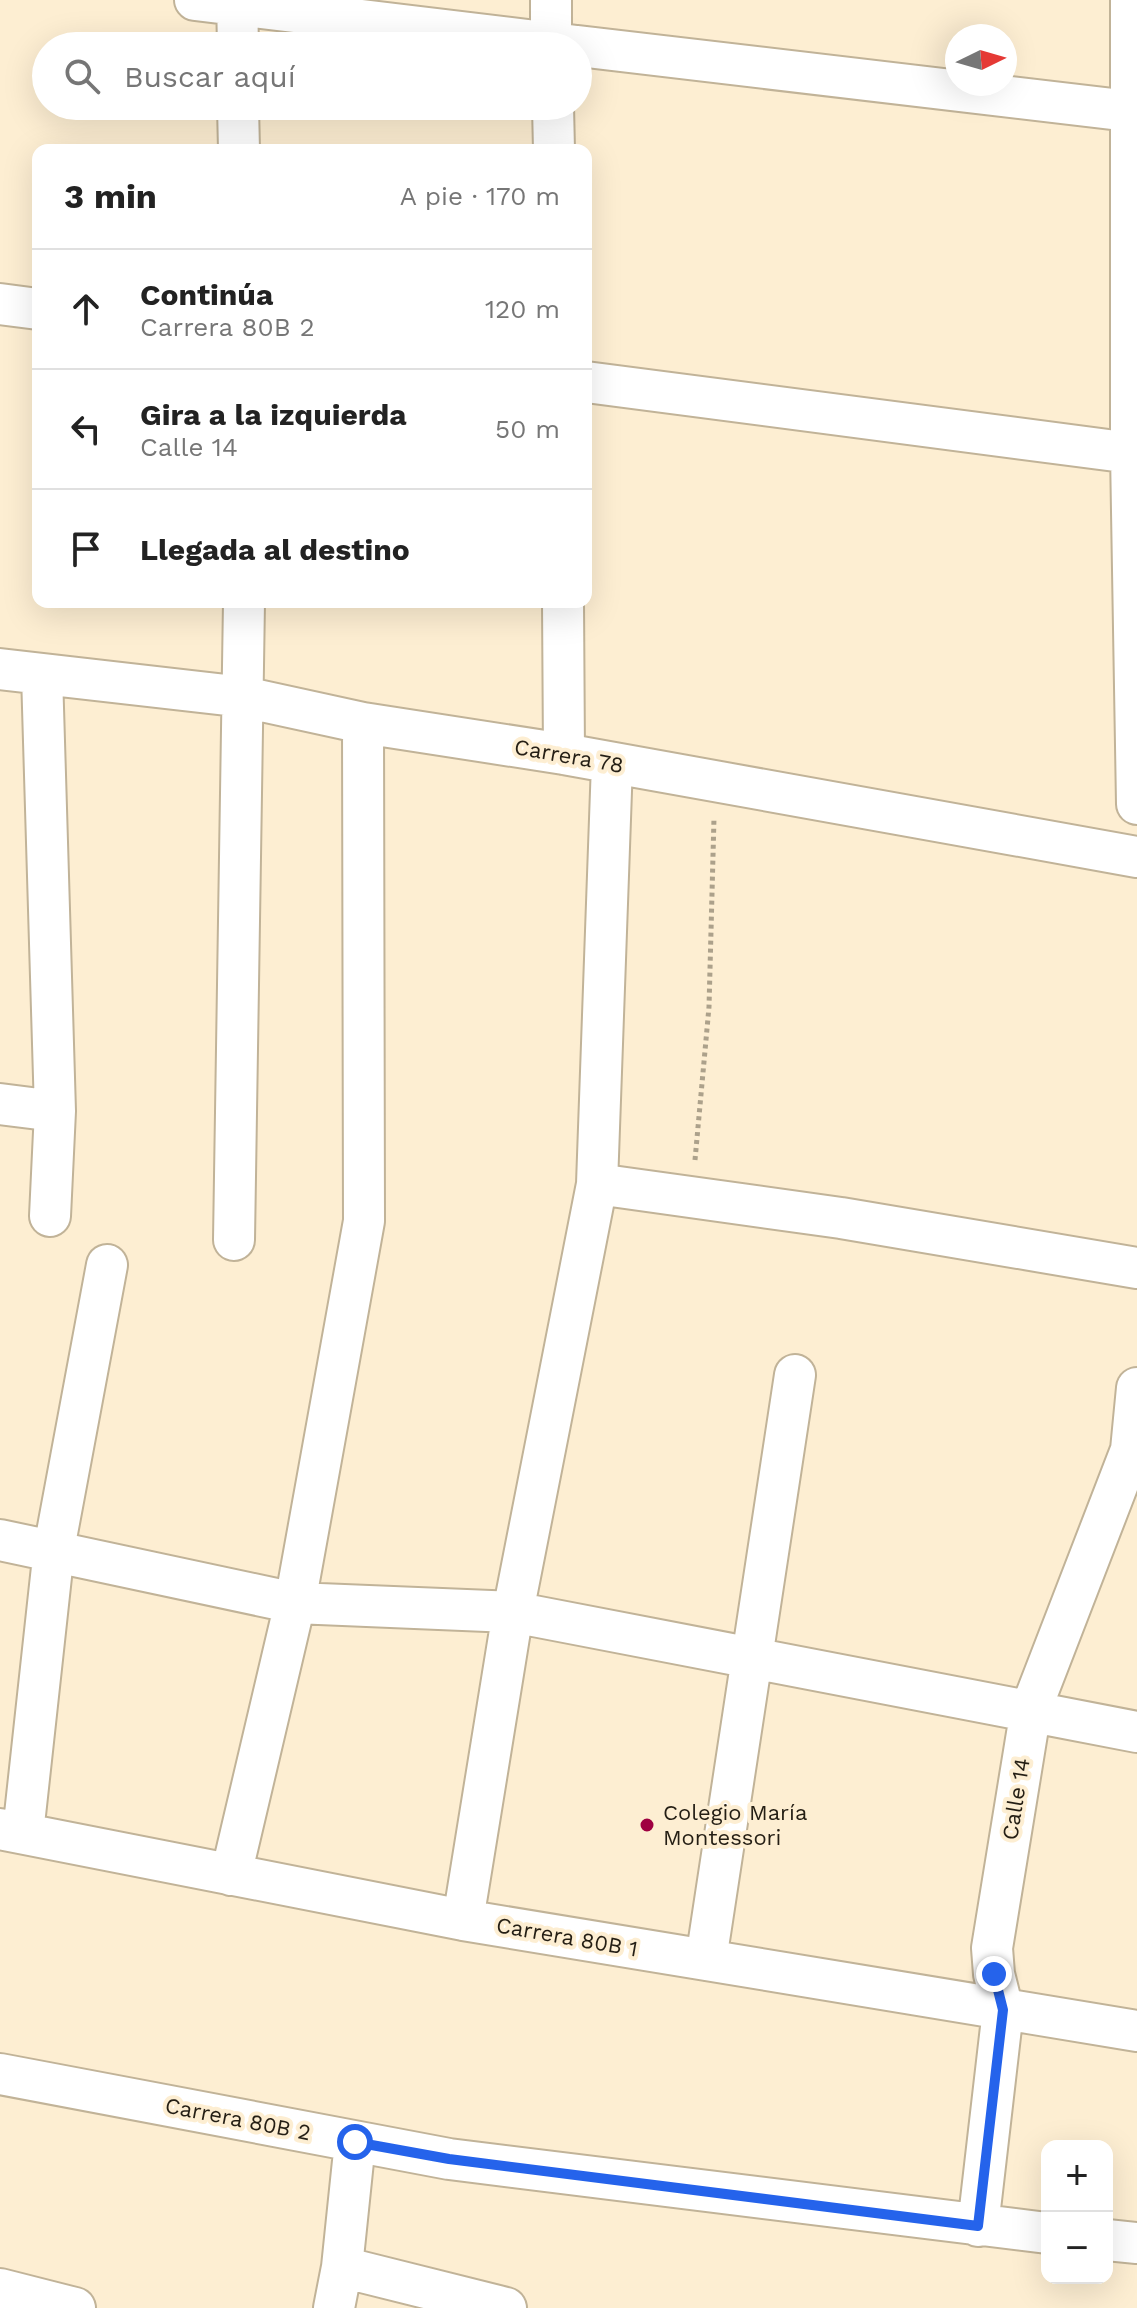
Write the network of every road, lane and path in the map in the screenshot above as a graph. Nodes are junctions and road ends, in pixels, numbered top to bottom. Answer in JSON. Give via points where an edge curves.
{"nodes":[{"id":1,"x":195,"y":0,"type":"edge"},
{"id":2,"x":551,"y":0,"type":"edge"},
{"id":3,"x":1131,"y":0,"type":"edge"},
{"id":4,"x":237,"y":3,"type":"edge"},
{"id":5,"x":238,"y":32,"type":"edge"},
{"id":6,"x":463,"y":32,"type":"edge"},
{"id":7,"x":560,"y":32,"type":"edge"},
{"id":8,"x":592,"y":48,"type":"edge"},
{"id":9,"x":1135,"y":112,"type":"edge"},
{"id":10,"x":238,"y":120,"type":"edge"},
{"id":11,"x":553,"y":120,"type":"edge"},
{"id":12,"x":239,"y":144,"type":"edge"},
{"id":13,"x":554,"y":144,"type":"edge"},
{"id":14,"x":0,"y":304,"type":"edge"},
{"id":15,"x":32,"y":308,"type":"edge"},
{"id":16,"x":592,"y":383,"type":"edge"},
{"id":17,"x":1131,"y":453,"type":"junction"},
{"id":18,"x":244,"y":608,"type":"edge"},
{"id":19,"x":563,"y":608,"type":"edge"},
{"id":20,"x":0,"y":669,"type":"edge"},
{"id":21,"x":42,"y":674,"type":"junction"},
{"id":22,"x":244,"y":697,"type":"junction"},
{"id":23,"x":363,"y":723,"type":"junction"},
{"id":24,"x":564,"y":754,"type":"junction"},
{"id":25,"x":612,"y":763,"type":"junction"},
{"id":26,"x":715,"y":781,"type":"junction"},
{"id":27,"x":1137,"y":804,"type":"edge"},
{"id":28,"x":1137,"y":857,"type":"edge"},
{"id":29,"x":0,"y":1104,"type":"edge"},
{"id":30,"x":55,"y":1111,"type":"junction"},
{"id":31,"x":597,"y":1184,"type":"junction"},
{"id":32,"x":692,"y":1198,"type":"junction"},
{"id":33,"x":50,"y":1216,"type":"dead end"},
{"id":34,"x":234,"y":1240,"type":"dead end"},
{"id":35,"x":107,"y":1265,"type":"dead end"},
{"id":36,"x":1137,"y":1268,"type":"edge"},
{"id":37,"x":795,"y":1375,"type":"dead end"},
{"id":38,"x":1137,"y":1388,"type":"edge"},
{"id":39,"x":0,"y":1540,"type":"edge"},
{"id":40,"x":54,"y":1549,"type":"junction"},
{"id":41,"x":295,"y":1603,"type":"junction"},
{"id":42,"x":513,"y":1612,"type":"junction"},
{"id":43,"x":752,"y":1656,"type":"junction"},
{"id":44,"x":1031,"y":1709,"type":"junction"},
{"id":45,"x":1137,"y":1732,"type":"edge"},
{"id":46,"x":12,"y":1831,"type":"edge"},
{"id":47,"x":231,"y":1875,"type":"junction"},
{"id":48,"x":463,"y":1920,"type":"junction"},
{"id":49,"x":706,"y":1960,"type":"junction"},
{"id":50,"x":1003,"y":2010,"type":"junction"},
{"id":51,"x":1137,"y":2031,"type":"edge"},
{"id":52,"x":0,"y":2074,"type":"edge"},
{"id":53,"x":355,"y":2142,"type":"junction"},
{"id":54,"x":978,"y":2226,"type":"junction"},
{"id":55,"x":1041,"y":2232,"type":"edge"},
{"id":56,"x":1113,"y":2241,"type":"edge"},
{"id":57,"x":1137,"y":2243,"type":"edge"},
{"id":58,"x":342,"y":2267,"type":"junction"},
{"id":59,"x":0,"y":2289,"type":"edge"},
{"id":60,"x":75,"y":2308,"type":"edge"},
{"id":61,"x":334,"y":2308,"type":"edge"},
{"id":62,"x":506,"y":2308,"type":"edge"}],
"edges":[{"from":1,"to":4,"type":"street"},
{"from":2,"to":7,"type":"street"},
{"from":3,"to":9,"type":"street"},
{"from":4,"to":5,"type":"street"},
{"from":4,"to":6,"type":"street"},
{"from":8,"to":9,"type":"street"},
{"from":9,"to":17,"type":"street"},
{"from":10,"to":12,"type":"street"},
{"from":11,"to":13,"type":"street"},
{"from":14,"to":15,"type":"street"},
{"from":16,"to":17,"type":"street"},
{"from":17,"to":27,"type":"street"},
{"from":18,"to":22,"type":"street"},
{"from":19,"to":24,"type":"street"},
{"from":20,"to":21,"type":"street","name":"Carrera 78"},
{"from":21,"to":22,"type":"street","name":"Carrera 78"},
{"from":21,"to":30,"type":"street"},
{"from":22,"to":23,"type":"street","name":"Carrera 78"},
{"from":22,"to":34,"type":"street"},
{"from":23,"to":24,"type":"street","name":"Carrera 78"},
{"from":23,"to":41,"type":"street","via":[[364,1221]]},
{"from":24,"to":25,"type":"street","name":"Carrera 78"},
{"from":25,"to":26,"type":"street","name":"Carrera 78"},
{"from":25,"to":31,"type":"street"},
{"from":26,"to":28,"type":"street","name":"Carrera 78"},
{"from":26,"to":32,"type":"path","via":[[709,1007]]},
{"from":29,"to":30,"type":"street"},
{"from":30,"to":33,"type":"street"},
{"from":31,"to":32,"type":"street"},
{"from":31,"to":42,"type":"street"},
{"from":32,"to":36,"type":"street"},
{"from":35,"to":40,"type":"street"},
{"from":37,"to":43,"type":"street"},
{"from":38,"to":44,"type":"street","name":"Calle 14","via":[[1131,1450]]},
{"from":39,"to":40,"type":"street"},
{"from":40,"to":41,"type":"street"},
{"from":40,"to":46,"type":"street"},
{"from":41,"to":42,"type":"street"},
{"from":41,"to":47,"type":"street"},
{"from":42,"to":43,"type":"street"},
{"from":42,"to":48,"type":"street"},
{"from":43,"to":44,"type":"street"},
{"from":43,"to":49,"type":"street"},
{"from":44,"to":45,"type":"street"},
{"from":44,"to":50,"type":"street","name":"Calle 14","via":[[992,1948]]},
{"from":46,"to":47,"type":"street","name":"Carrera 80B 1"},
{"from":47,"to":48,"type":"street","name":"Carrera 80B 1"},
{"from":48,"to":49,"type":"street","name":"Carrera 80B 1"},
{"from":49,"to":50,"type":"street","name":"Carrera 80B 1"},
{"from":50,"to":51,"type":"street","name":"Carrera 80B 1"},
{"from":50,"to":54,"type":"street","name":"Calle 14"},
{"from":52,"to":53,"type":"street","name":"Carrera 80B 2"},
{"from":53,"to":54,"type":"street","name":"Carrera 80B 2","via":[[449,2159]]},
{"from":53,"to":58,"type":"street"},
{"from":54,"to":55,"type":"street","name":"Carrera 80B 2"},
{"from":56,"to":57,"type":"street"},
{"from":58,"to":61,"type":"street"},
{"from":58,"to":62,"type":"street"},
{"from":59,"to":60,"type":"street"}]}
